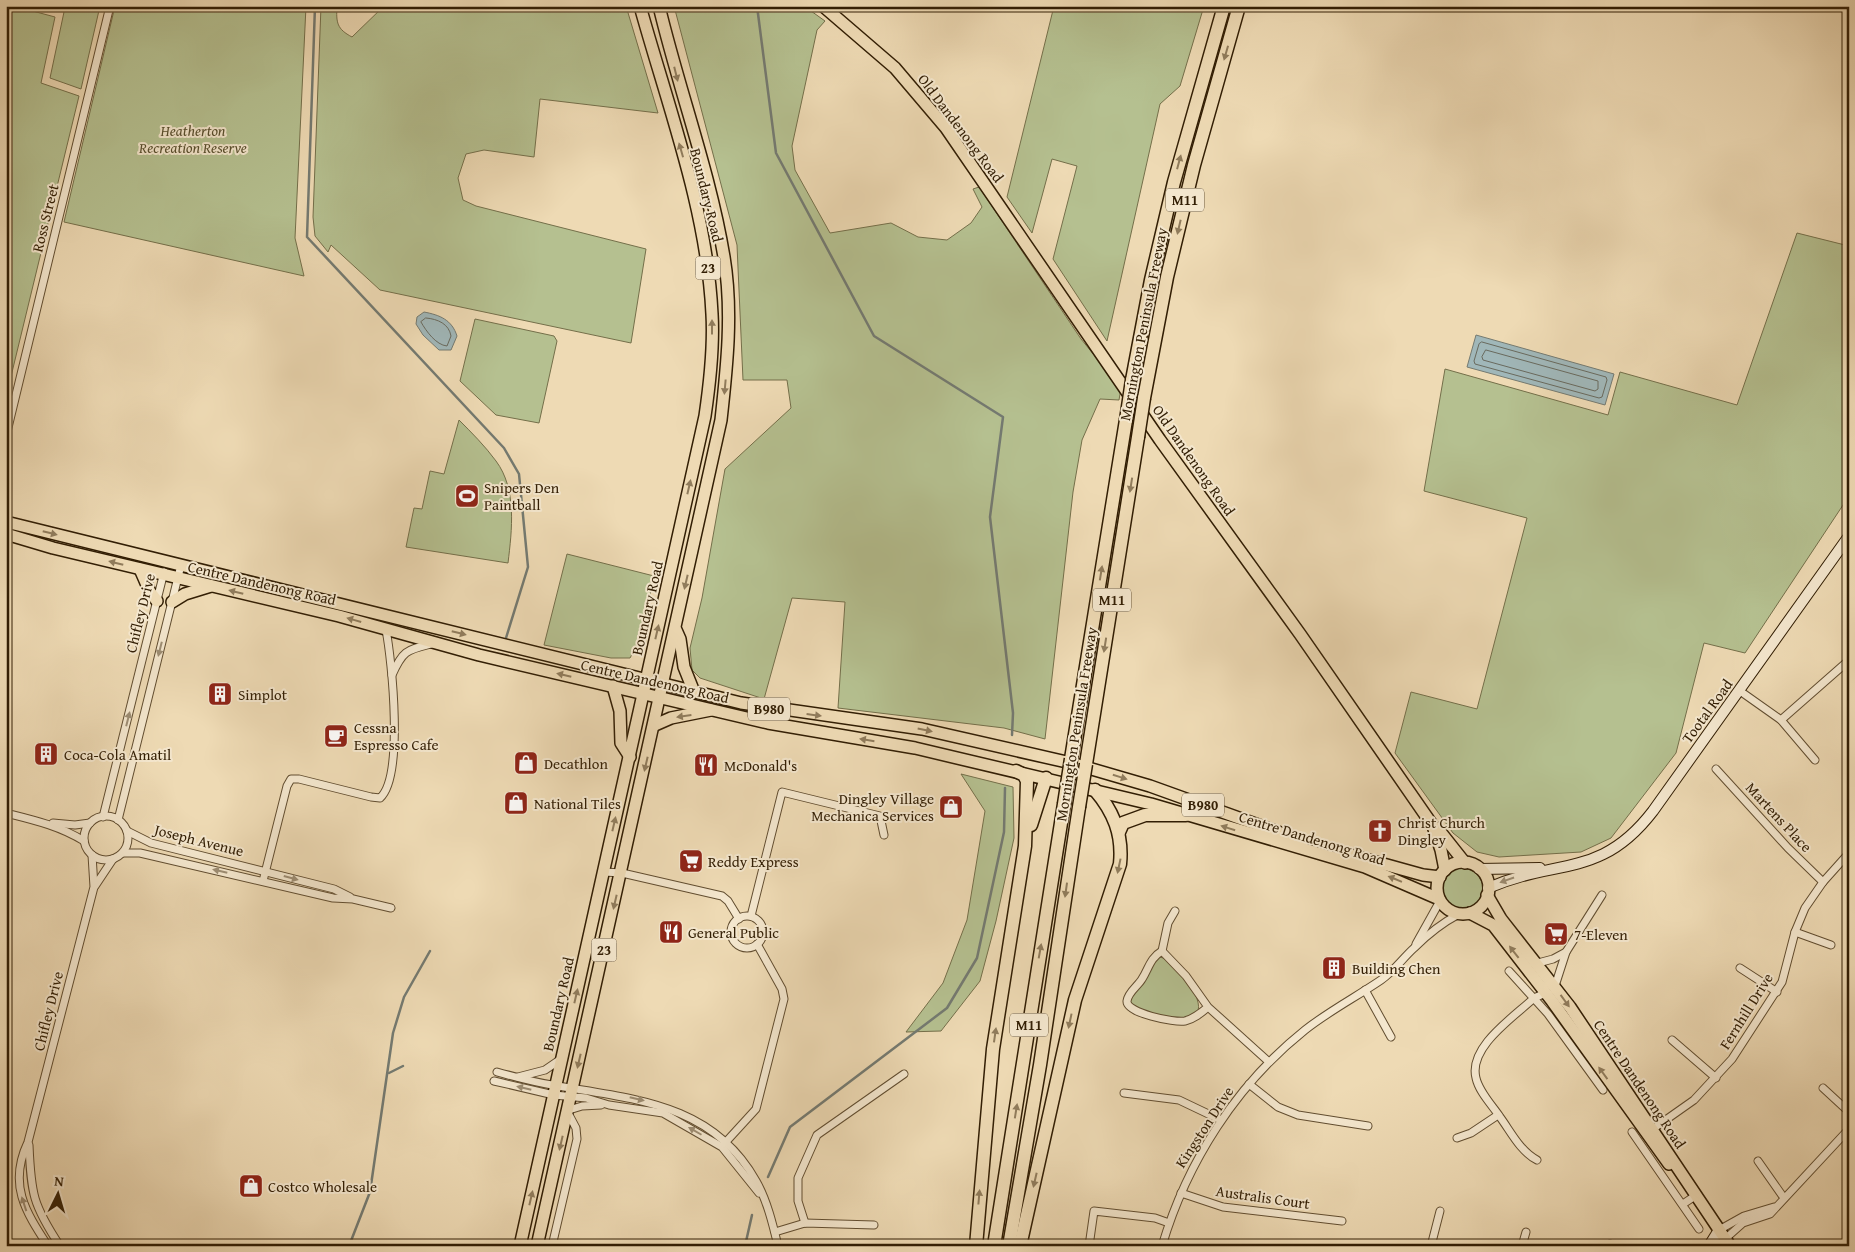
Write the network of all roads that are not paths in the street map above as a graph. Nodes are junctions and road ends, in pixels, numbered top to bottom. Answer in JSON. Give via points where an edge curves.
{"nodes":[{"id":1,"x":110,"y":6,"type":"edge"},
{"id":2,"x":640,"y":6,"type":"edge"},
{"id":3,"x":659,"y":6,"type":"edge"},
{"id":4,"x":823,"y":6,"type":"edge"},
{"id":5,"x":1224,"y":6,"type":"edge"},
{"id":6,"x":1239,"y":6,"type":"edge"},
{"id":7,"x":6,"y":436,"type":"edge"},
{"id":8,"x":6,"y":522,"type":"edge"},
{"id":9,"x":6,"y":534,"type":"edge"},
{"id":10,"x":1849,"y":536,"type":"edge"},
{"id":11,"x":167,"y":561,"type":"junction"},
{"id":12,"x":181,"y":565,"type":"junction"},
{"id":13,"x":140,"y":569,"type":"junction"},
{"id":14,"x":163,"y":575,"type":"junction"},
{"id":15,"x":178,"y":578,"type":"junction"},
{"id":16,"x":212,"y":586,"type":"junction"},
{"id":17,"x":157,"y":601,"type":"junction"},
{"id":18,"x":172,"y":602,"type":"junction"},
{"id":19,"x":675,"y":628,"type":"junction"},
{"id":20,"x":386,"y":630,"type":"junction"},
{"id":21,"x":434,"y":643,"type":"junction"},
{"id":22,"x":1849,"y":664,"type":"edge"},
{"id":23,"x":392,"y":675,"type":"junction"},
{"id":24,"x":646,"y":680,"type":"junction"},
{"id":25,"x":664,"y":684,"type":"junction"},
{"id":26,"x":613,"y":686,"type":"junction"},
{"id":27,"x":693,"y":691,"type":"junction"},
{"id":28,"x":1740,"y":691,"type":"junction"},
{"id":29,"x":643,"y":693,"type":"junction"},
{"id":30,"x":661,"y":697,"type":"junction"},
{"id":31,"x":688,"y":703,"type":"junction"},
{"id":32,"x":714,"y":710,"type":"junction"},
{"id":33,"x":1781,"y":720,"type":"junction"},
{"id":34,"x":655,"y":725,"type":"junction"},
{"id":35,"x":630,"y":757,"type":"junction"},
{"id":36,"x":1815,"y":760,"type":"dead end"},
{"id":37,"x":1072,"y":762,"type":"junction"},
{"id":38,"x":1716,"y":769,"type":"dead end"},
{"id":39,"x":1016,"y":771,"type":"junction"},
{"id":40,"x":1046,"y":778,"type":"junction"},
{"id":41,"x":1095,"y":790,"type":"junction"},
{"id":42,"x":6,"y":813,"type":"edge"},
{"id":43,"x":1186,"y":815,"type":"junction"},
{"id":44,"x":103,"y":817,"type":"junction"},
{"id":45,"x":118,"y":820,"type":"junction"},
{"id":46,"x":45,"y":823,"type":"junction"},
{"id":47,"x":90,"y":823,"type":"junction"},
{"id":48,"x":1433,"y":826,"type":"junction"},
{"id":49,"x":127,"y":831,"type":"junction"},
{"id":50,"x":1119,"y":832,"type":"junction"},
{"id":51,"x":884,"y":835,"type":"dead end"},
{"id":52,"x":84,"y":841,"type":"junction"},
{"id":53,"x":628,"y":844,"type":"junction"},
{"id":54,"x":1025,"y":846,"type":"junction"},
{"id":55,"x":122,"y":853,"type":"junction"},
{"id":56,"x":1849,"y":854,"type":"edge"},
{"id":57,"x":92,"y":855,"type":"junction"},
{"id":58,"x":114,"y":859,"type":"junction"},
{"id":59,"x":1465,"y":863,"type":"junction"},
{"id":60,"x":605,"y":868,"type":"junction"},
{"id":61,"x":1560,"y":868,"type":"junction"},
{"id":62,"x":1479,"y":869,"type":"junction"},
{"id":63,"x":266,"y":872,"type":"junction"},
{"id":64,"x":622,"y":873,"type":"junction"},
{"id":65,"x":1442,"y":873,"type":"junction"},
{"id":66,"x":263,"y":881,"type":"junction"},
{"id":67,"x":1823,"y":882,"type":"junction"},
{"id":68,"x":94,"y":887,"type":"junction"},
{"id":69,"x":1488,"y":892,"type":"junction"},
{"id":70,"x":1602,"y":896,"type":"dead end"},
{"id":71,"x":353,"y":899,"type":"junction"},
{"id":72,"x":1440,"y":900,"type":"junction"},
{"id":73,"x":391,"y":908,"type":"dead end"},
{"id":74,"x":1175,"y":911,"type":"dead end"},
{"id":75,"x":1464,"y":913,"type":"junction"},
{"id":76,"x":751,"y":916,"type":"junction"},
{"id":77,"x":738,"y":918,"type":"junction"},
{"id":78,"x":1795,"y":932,"type":"junction"},
{"id":79,"x":757,"y":944,"type":"junction"},
{"id":80,"x":1831,"y":945,"type":"dead end"},
{"id":81,"x":1413,"y":949,"type":"junction"},
{"id":82,"x":1162,"y":951,"type":"junction"},
{"id":83,"x":1566,"y":952,"type":"junction"},
{"id":84,"x":1540,"y":966,"type":"junction"},
{"id":85,"x":1740,"y":968,"type":"dead end"},
{"id":86,"x":1510,"y":970,"type":"dead end"},
{"id":87,"x":1555,"y":986,"type":"junction"},
{"id":88,"x":1365,"y":990,"type":"junction"},
{"id":89,"x":1777,"y":992,"type":"junction"},
{"id":90,"x":1539,"y":995,"type":"junction"},
{"id":91,"x":1208,"y":1007,"type":"junction"},
{"id":92,"x":1391,"y":1037,"type":"dead end"},
{"id":93,"x":1672,"y":1040,"type":"dead end"},
{"id":94,"x":561,"y":1059,"type":"junction"},
{"id":95,"x":1269,"y":1062,"type":"junction"},
{"id":96,"x":497,"y":1072,"type":"dead end"},
{"id":97,"x":904,"y":1074,"type":"dead end"},
{"id":98,"x":518,"y":1078,"type":"junction"},
{"id":99,"x":1716,"y":1078,"type":"junction"},
{"id":100,"x":494,"y":1081,"type":"dead end"},
{"id":101,"x":1249,"y":1084,"type":"junction"},
{"id":102,"x":1823,"y":1088,"type":"dead end"},
{"id":103,"x":554,"y":1090,"type":"junction"},
{"id":104,"x":1603,"y":1090,"type":"dead end"},
{"id":105,"x":572,"y":1092,"type":"junction"},
{"id":106,"x":1124,"y":1093,"type":"dead end"},
{"id":107,"x":609,"y":1105,"type":"junction"},
{"id":108,"x":568,"y":1112,"type":"junction"},
{"id":109,"x":1849,"y":1112,"type":"edge"},
{"id":110,"x":1498,"y":1115,"type":"junction"},
{"id":111,"x":1221,"y":1120,"type":"junction"},
{"id":112,"x":1368,"y":1126,"type":"dead end"},
{"id":113,"x":1849,"y":1129,"type":"edge"},
{"id":114,"x":1650,"y":1131,"type":"junction"},
{"id":115,"x":1632,"y":1132,"type":"dead end"},
{"id":116,"x":1457,"y":1138,"type":"dead end"},
{"id":117,"x":28,"y":1142,"type":"junction"},
{"id":118,"x":724,"y":1144,"type":"junction"},
{"id":119,"x":1537,"y":1160,"type":"dead end"},
{"id":120,"x":1758,"y":1161,"type":"dead end"},
{"id":121,"x":1181,"y":1193,"type":"junction"},
{"id":122,"x":1695,"y":1196,"type":"junction"},
{"id":123,"x":1784,"y":1198,"type":"junction"},
{"id":124,"x":1683,"y":1204,"type":"junction"},
{"id":125,"x":1440,"y":1211,"type":"dead end"},
{"id":126,"x":1342,"y":1221,"type":"dead end"},
{"id":127,"x":1169,"y":1222,"type":"junction"},
{"id":128,"x":805,"y":1223,"type":"junction"},
{"id":129,"x":874,"y":1224,"type":"dead end"},
{"id":130,"x":1700,"y":1229,"type":"dead end"},
{"id":131,"x":774,"y":1232,"type":"junction"},
{"id":132,"x":1526,"y":1232,"type":"dead end"},
{"id":133,"x":1723,"y":1240,"type":"edge"},
{"id":134,"x":48,"y":1246,"type":"edge"},
{"id":135,"x":60,"y":1246,"type":"edge"},
{"id":136,"x":520,"y":1246,"type":"edge"},
{"id":137,"x":538,"y":1246,"type":"edge"},
{"id":138,"x":552,"y":1246,"type":"edge"},
{"id":139,"x":778,"y":1246,"type":"edge"},
{"id":140,"x":976,"y":1246,"type":"edge"},
{"id":141,"x":994,"y":1246,"type":"edge"},
{"id":142,"x":1009,"y":1246,"type":"edge"},
{"id":143,"x":1020,"y":1246,"type":"edge"},
{"id":144,"x":1089,"y":1246,"type":"edge"},
{"id":145,"x":1162,"y":1246,"type":"edge"},
{"id":146,"x":1431,"y":1246,"type":"edge"},
{"id":147,"x":1522,"y":1246,"type":"edge"},
{"id":148,"x":1709,"y":1246,"type":"edge"}],
"edges":[{"from":1,"to":7,"type":"street","name":"Ross Street"},
{"from":24,"to":2,"type":"main road","name":"Boundary Road","number":"23","one_way":true,"via":[[705,416],[711,370],[712,314],[707,261],[694,198]]},
{"from":3,"to":19,"type":"main road","name":"Boundary Road","number":"23","one_way":true,"via":[[710,191],[724,258],[728,326],[721,420]]},
{"from":4,"to":48,"type":"main road","name":"Old Dandenong Road","via":[[895,68],[946,128],[1160,440]]},
{"from":37,"to":5,"type":"highway","name":"Mornington Peninsula Freeway","number":"M11","one_way":true,"bridge":true,"via":[[1132,380],[1151,280],[1174,182]]},
{"from":6,"to":142,"type":"highway","name":"Mornington Peninsula Freeway","number":"M11","one_way":true,"bridge":true,"via":[[1189,183],[1144,398]]},
{"from":8,"to":11,"type":"main road","name":"Centre Dandenong Road","one_way":true},
{"from":13,"to":9,"type":"main road","name":"Centre Dandenong Road","one_way":true},
{"from":10,"to":28,"type":"main road","name":"Tootal Road"},
{"from":11,"to":12,"type":"main road","name":"Centre Dandenong Road"},
{"from":11,"to":14,"type":"street","name":"Chifley Drive"},
{"from":12,"to":15,"type":"street","name":"Chifley Drive"},
{"from":12,"to":24,"type":"main road","name":"Centre Dandenong Road","one_way":true},
{"from":13,"to":14,"type":"main road","name":"Centre Dandenong Road"},
{"from":13,"to":17,"type":"main road"},
{"from":14,"to":15,"type":"main road","name":"Centre Dandenong Road"},
{"from":14,"to":17,"type":"street","name":"Chifley Drive"},
{"from":15,"to":16,"type":"main road","name":"Centre Dandenong Road"},
{"from":15,"to":18,"type":"street","name":"Chifley Drive"},
{"from":16,"to":18,"type":"main road","via":[[185,594]]},
{"from":20,"to":16,"type":"main road","name":"Centre Dandenong Road","one_way":true},
{"from":44,"to":17,"type":"street","name":"Chifley Drive","one_way":true},
{"from":18,"to":45,"type":"street","name":"Chifley Drive","one_way":true},
{"from":19,"to":25,"type":"main road","name":"Boundary Road","number":"23"},
{"from":19,"to":27,"type":"main road"},
{"from":20,"to":21,"type":"main road","name":"Centre Dandenong Road"},
{"from":20,"to":23,"type":"street"},
{"from":21,"to":23,"type":"street","via":[[408,650],[399,659]]},
{"from":26,"to":21,"type":"main road","name":"Centre Dandenong Road","one_way":true},
{"from":22,"to":33,"type":"street","via":[[1847,662]]},
{"from":23,"to":63,"type":"street","via":[[394,762],[386,792],[380,798],[371,797],[291,779]]},
{"from":24,"to":25,"type":"main road","name":"Centre Dandenong Road","number":"B980"},
{"from":24,"to":29,"type":"main road","name":"Boundary Road","number":"23"},
{"from":25,"to":27,"type":"main road","name":"Centre Dandenong Road","number":"B980"},
{"from":25,"to":30,"type":"main road","name":"Boundary Road","number":"23"},
{"from":26,"to":29,"type":"main road","name":"Centre Dandenong Road"},
{"from":26,"to":35,"type":"main road","via":[[620,711],[621,743]]},
{"from":27,"to":31,"type":"main road"},
{"from":27,"to":37,"type":"main road","name":"Centre Dandenong Road","number":"B980","one_way":true,"via":[[772,709],[922,729]]},
{"from":28,"to":33,"type":"street"},
{"from":28,"to":61,"type":"main road","name":"Tootal Road","via":[[1634,834],[1600,857]]},
{"from":29,"to":30,"type":"main road","name":"Centre Dandenong Road","number":"B980"},
{"from":29,"to":35,"type":"main road","name":"Boundary Road","number":"23"},
{"from":30,"to":31,"type":"main road","name":"Centre Dandenong Road","number":"B980"},
{"from":30,"to":34,"type":"main road","name":"Boundary Road","number":"23"},
{"from":31,"to":32,"type":"main road","name":"Centre Dandenong Road","number":"B980"},
{"from":32,"to":34,"type":"main road","one_way":true,"via":[[671,718]]},
{"from":39,"to":32,"type":"main road","name":"Centre Dandenong Road","number":"B980","one_way":true,"via":[[915,748],[798,729]]},
{"from":33,"to":36,"type":"street"},
{"from":34,"to":53,"type":"main road","name":"Boundary Road","number":"23","one_way":true},
{"from":60,"to":35,"type":"main road","name":"Boundary Road","number":"23","one_way":true},
{"from":37,"to":40,"type":"main road"},
{"from":37,"to":41,"type":"main road"},
{"from":37,"to":65,"type":"main road","name":"Centre Dandenong Road","number":"B980","one_way":true,"via":[[1158,788],[1306,842],[1423,875]]},
{"from":141,"to":37,"type":"highway","name":"Mornington Peninsula Freeway","number":"M11","one_way":true,"bridge":true},
{"from":38,"to":67,"type":"street","name":"Martens Place"},
{"from":39,"to":40,"type":"main road","name":"Centre Dandenong Road","number":"B980"},
{"from":39,"to":54,"type":"highway","via":[[1024,775],[1028,784]]},
{"from":40,"to":41,"type":"main road","name":"Centre Dandenong Road","number":"B980"},
{"from":40,"to":54,"type":"highway"},
{"from":41,"to":43,"type":"main road","name":"Centre Dandenong Road","number":"B980"},
{"from":41,"to":50,"type":"highway","via":[[1109,808]]},
{"from":42,"to":46,"type":"street"},
{"from":43,"to":50,"type":"highway","via":[[1139,817],[1123,822]]},
{"from":72,"to":43,"type":"main road","name":"Centre Dandenong Road","number":"B980","one_way":true,"via":[[1365,867]]},
{"from":44,"to":45,"type":"street"},
{"from":44,"to":47,"type":"street"},
{"from":45,"to":49,"type":"street"},
{"from":46,"to":47,"type":"street"},
{"from":46,"to":52,"type":"street"},
{"from":47,"to":52,"type":"street"},
{"from":48,"to":59,"type":"main road","name":"Old Dandenong Road"},
{"from":48,"to":65,"type":"main road","name":"Old Dandenong Road","via":[[1441,850]]},
{"from":49,"to":55,"type":"street","via":[[128,843]]},
{"from":49,"to":63,"type":"street","name":"Joseph Avenue","via":[[151,843]]},
{"from":50,"to":143,"type":"highway","one_way":true,"via":[[1120,864],[1075,1000]]},
{"from":51,"to":76,"type":"street","via":[[880,816],[782,792]]},
{"from":52,"to":57,"type":"street"},
{"from":53,"to":60,"type":"main road"},
{"from":53,"to":64,"type":"main road","name":"Boundary Road","number":"23"},
{"from":140,"to":54,"type":"highway","one_way":true,"via":[[993,1049]]},
{"from":55,"to":58,"type":"street"},
{"from":66,"to":55,"type":"street","name":"Joseph Avenue","one_way":true,"via":[[140,853]]},
{"from":56,"to":67,"type":"street","name":"Fernhill Drive"},
{"from":57,"to":58,"type":"street"},
{"from":57,"to":68,"type":"street","name":"Chifley Drive"},
{"from":58,"to":68,"type":"street","name":"Chifley Drive"},
{"from":59,"to":62,"type":"main road"},
{"from":59,"to":65,"type":"main road","number":"B980","via":[[1456,864]]},
{"from":60,"to":64,"type":"street"},
{"from":94,"to":60,"type":"main road","name":"Boundary Road","number":"23","one_way":true},
{"from":61,"to":62,"type":"main road","name":"Tootal Road"},
{"from":61,"to":69,"type":"main road","name":"Tootal Road","one_way":true,"via":[[1509,879]]},
{"from":62,"to":69,"type":"main road","via":[[1486,879]]},
{"from":63,"to":66,"type":"street"},
{"from":63,"to":71,"type":"street","name":"Joseph Avenue","one_way":true,"via":[[334,889]]},
{"from":64,"to":77,"type":"street","via":[[722,896]]},
{"from":64,"to":105,"type":"main road","name":"Boundary Road","number":"23","one_way":true},
{"from":65,"to":72,"type":"main road","via":[[1437,890]]},
{"from":66,"to":71,"type":"street","name":"Joseph Avenue","via":[[333,898]]},
{"from":67,"to":78,"type":"street","name":"Fernhill Drive","via":[[1805,908]]},
{"from":68,"to":117,"type":"street","name":"Chifley Drive"},
{"from":69,"to":75,"type":"main road","via":[[1481,906]]},
{"from":69,"to":84,"type":"main road","name":"Centre Dandenong Road","via":[[1502,919]]},
{"from":70,"to":83,"type":"street"},
{"from":71,"to":73,"type":"street","name":"Joseph Avenue"},
{"from":72,"to":75,"type":"main road","number":"B980","via":[[1448,910]]},
{"from":72,"to":81,"type":"street","name":"Kingston Drive"},
{"from":74,"to":82,"type":"street","via":[[1168,923]]},
{"from":75,"to":81,"type":"street","name":"Kingston Drive","via":[[1446,921]]},
{"from":90,"to":75,"type":"main road","name":"Centre Dandenong Road","one_way":true,"via":[[1533,977],[1493,925]]},
{"from":76,"to":77,"type":"street"},
{"from":76,"to":79,"type":"street","via":[[762,928]]},
{"from":77,"to":79,"type":"street","via":[[732,927],[733,939],[741,946]]},
{"from":78,"to":80,"type":"street"},
{"from":78,"to":89,"type":"street","name":"Fernhill Drive","via":[[1787,968]]},
{"from":79,"to":118,"type":"street","via":[[782,989],[784,999],[756,1108]]},
{"from":81,"to":88,"type":"street","name":"Kingston Drive","via":[[1393,971]]},
{"from":82,"to":91,"type":"street","via":[[1186,976]]},
{"from":82,"to":91,"type":"street","via":[[1152,959],[1130,994],[1128,1006],[1140,1013],[1174,1021],[1190,1020]]},
{"from":83,"to":84,"type":"street"},
{"from":83,"to":87,"type":"street"},
{"from":84,"to":87,"type":"main road","name":"Centre Dandenong Road"},
{"from":84,"to":90,"type":"street"},
{"from":85,"to":89,"type":"street"},
{"from":86,"to":90,"type":"street","name":"Centre Dandenong Road"},
{"from":87,"to":114,"type":"main road","name":"Centre Dandenong Road","one_way":true},
{"from":88,"to":92,"type":"street"},
{"from":88,"to":95,"type":"street","name":"Kingston Drive","via":[[1311,1026]]},
{"from":89,"to":99,"type":"street","name":"Fernhill Drive"},
{"from":90,"to":104,"type":"street","name":"Centre Dandenong Road"},
{"from":90,"to":110,"type":"street","via":[[1484,1044],[1476,1057],[1474,1071],[1477,1082]]},
{"from":114,"to":90,"type":"main road","name":"Centre Dandenong Road","one_way":true},
{"from":91,"to":95,"type":"street"},
{"from":93,"to":99,"type":"street"},
{"from":94,"to":98,"type":"street","via":[[545,1070]]},
{"from":94,"to":103,"type":"main road","name":"Boundary Road","number":"23"},
{"from":95,"to":101,"type":"street","name":"Kingston Drive"},
{"from":96,"to":98,"type":"street"},
{"from":97,"to":128,"type":"street","via":[[817,1135],[798,1178],[798,1201]]},
{"from":98,"to":103,"type":"street"},
{"from":99,"to":114,"type":"street","name":"Fernhill Drive","via":[[1694,1100]]},
{"from":103,"to":100,"type":"street","one_way":true},
{"from":101,"to":111,"type":"street","name":"Kingston Drive"},
{"from":101,"to":112,"type":"street","via":[[1278,1107],[1298,1115]]},
{"from":102,"to":109,"type":"street"},
{"from":103,"to":105,"type":"street"},
{"from":136,"to":103,"type":"main road","name":"Boundary Road","number":"23","one_way":true},
{"from":105,"to":107,"type":"street"},
{"from":105,"to":108,"type":"main road","name":"Boundary Road","number":"23"},
{"from":105,"to":118,"type":"street","one_way":true,"via":[[612,1093],[654,1103],[702,1124]]},
{"from":106,"to":111,"type":"street","via":[[1179,1100]]},
{"from":107,"to":108,"type":"street","via":[[582,1106]]},
{"from":118,"to":107,"type":"street","one_way":true,"via":[[663,1113]]},
{"from":108,"to":137,"type":"main road","name":"Boundary Road","number":"23","one_way":true},
{"from":108,"to":138,"type":"street","via":[[576,1128],[577,1139]]},
{"from":110,"to":116,"type":"street"},
{"from":110,"to":119,"type":"street","via":[[1524,1150]]},
{"from":111,"to":121,"type":"street","name":"Kingston Drive"},
{"from":113,"to":123,"type":"street"},
{"from":114,"to":122,"type":"main road","name":"Centre Dandenong Road"},
{"from":115,"to":124,"type":"street"},
{"from":134,"to":117,"type":"street","name":"Chifley Drive","one_way":true,"via":[[27,1214],[21,1195],[18,1178]]},
{"from":117,"to":135,"type":"street","name":"Chifley Drive","via":[[33,1197],[40,1215]]},
{"from":118,"to":131,"type":"street","via":[[757,1182]]},
{"from":120,"to":123,"type":"street"},
{"from":121,"to":126,"type":"street","name":"Australis Court","via":[[1223,1207]]},
{"from":121,"to":127,"type":"street","name":"Kingston Drive"},
{"from":122,"to":124,"type":"street"},
{"from":122,"to":133,"type":"main road","name":"Centre Dandenong Road"},
{"from":123,"to":133,"type":"street","via":[[1776,1206],[1744,1216]]},
{"from":124,"to":130,"type":"street"},
{"from":125,"to":146,"type":"street"},
{"from":127,"to":144,"type":"street","via":[[1094,1211]]},
{"from":127,"to":145,"type":"street","name":"Kingston Drive"},
{"from":128,"to":129,"type":"street"},
{"from":128,"to":131,"type":"street"},
{"from":131,"to":139,"type":"street"},
{"from":132,"to":147,"type":"street"},
{"from":133,"to":148,"type":"main road","via":[[1712,1238]]}]}
